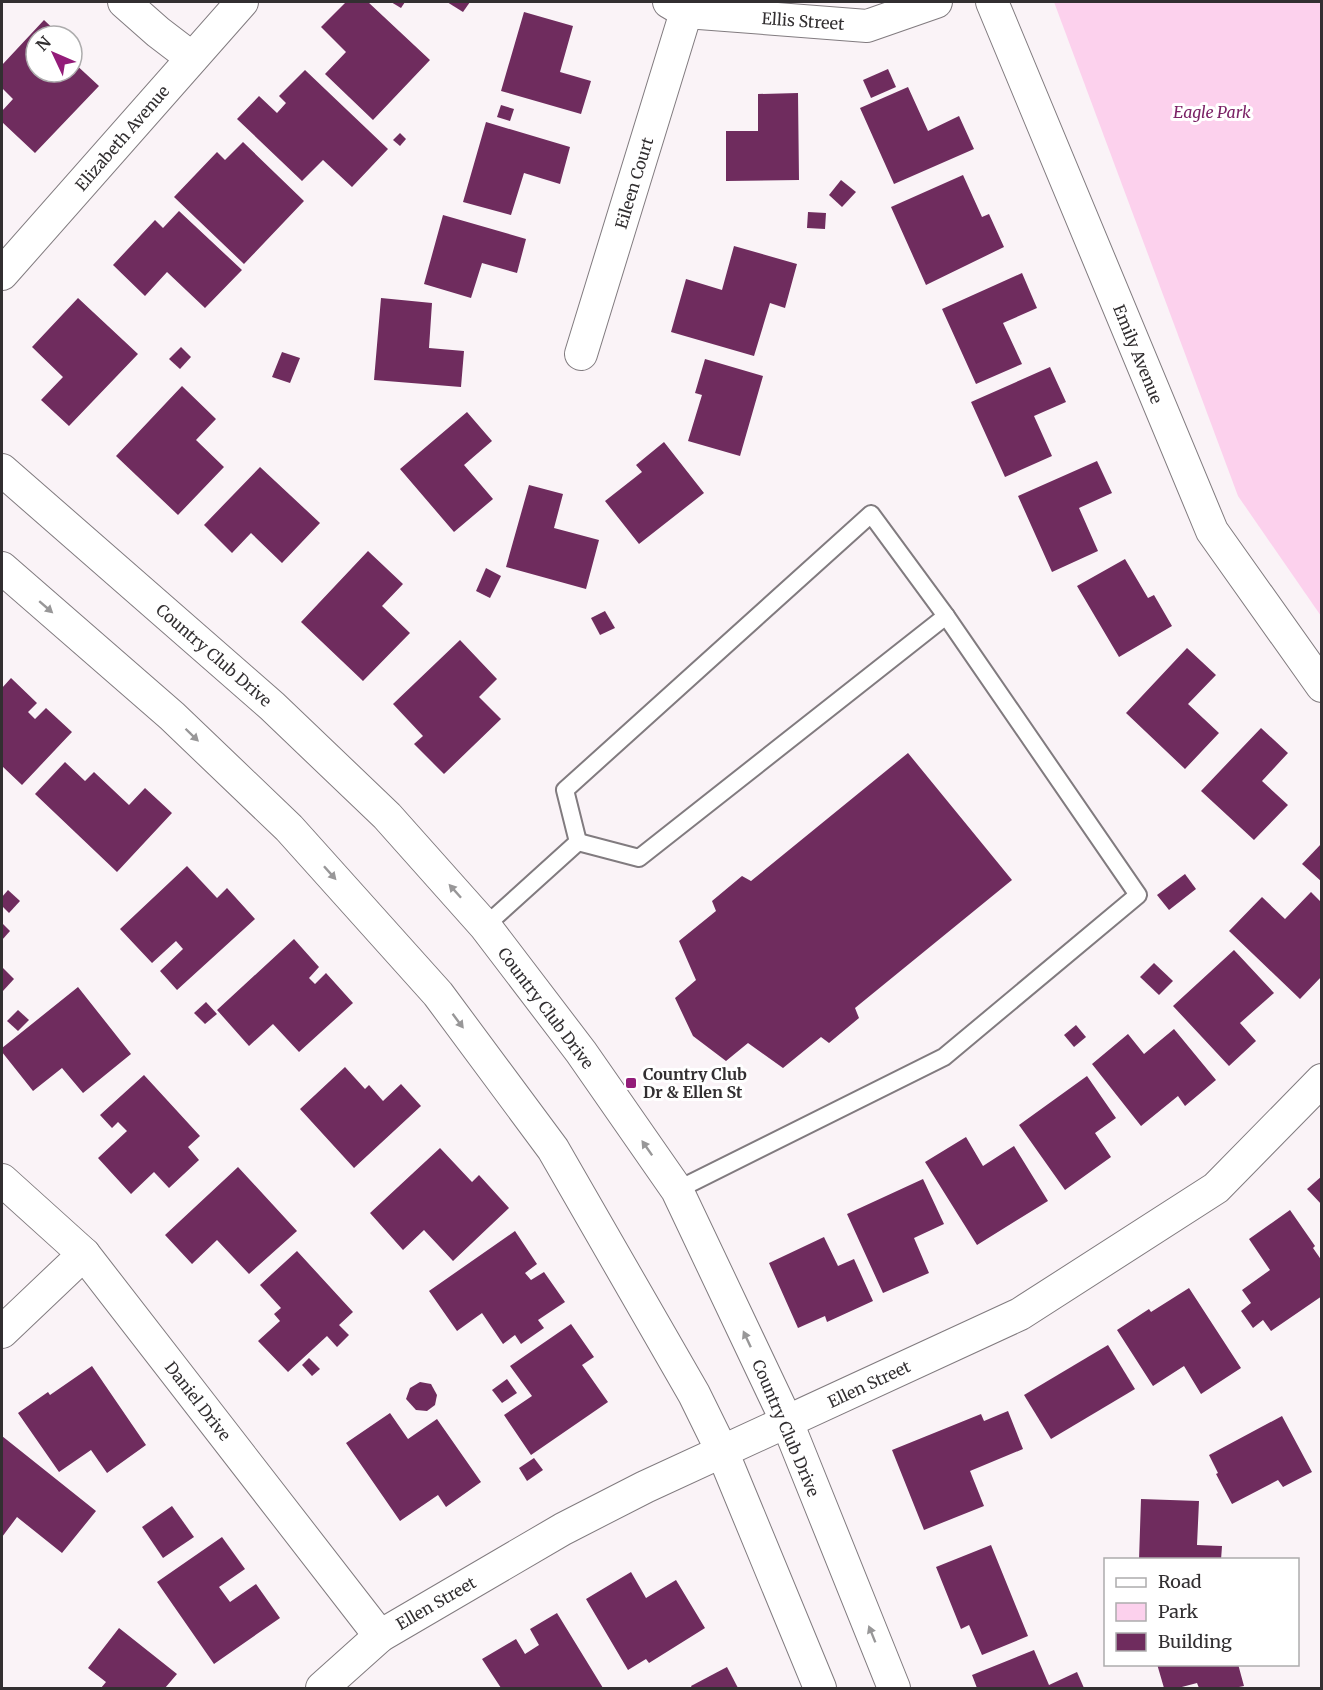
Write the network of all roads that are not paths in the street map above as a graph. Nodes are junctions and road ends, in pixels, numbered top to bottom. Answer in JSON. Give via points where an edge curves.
{"nodes":[{"id":1,"x":124,"y":2,"type":"edge"},
{"id":2,"x":242,"y":2,"type":"edge"},
{"id":3,"x":936,"y":2,"type":"edge"},
{"id":4,"x":992,"y":2,"type":"edge"},
{"id":5,"x":677,"y":7,"type":"edge"},
{"id":6,"x":192,"y":58,"type":"junction"},
{"id":7,"x":2,"y":274,"type":"edge"},
{"id":8,"x":581,"y":354,"type":"dead end"},
{"id":9,"x":2,"y":470,"type":"edge"},
{"id":10,"x":2,"y":568,"type":"edge"},
{"id":11,"x":946,"y":616,"type":"junction"},
{"id":12,"x":1322,"y":686,"type":"edge"},
{"id":13,"x":578,"y":842,"type":"junction"},
{"id":14,"x":485,"y":926,"type":"junction"},
{"id":15,"x":1322,"y":1080,"type":"edge"},
{"id":16,"x":2,"y":1180,"type":"edge"},
{"id":17,"x":677,"y":1190,"type":"junction"},
{"id":18,"x":84,"y":1254,"type":"junction"},
{"id":19,"x":2,"y":1332,"type":"edge"},
{"id":20,"x":787,"y":1422,"type":"junction"},
{"id":21,"x":722,"y":1451,"type":"junction"},
{"id":22,"x":380,"y":1636,"type":"junction"},
{"id":23,"x":322,"y":1689,"type":"edge"},
{"id":24,"x":819,"y":1689,"type":"edge"},
{"id":25,"x":894,"y":1689,"type":"edge"}],
"edges":[{"from":1,"to":6,"type":"street"},
{"from":2,"to":6,"type":"street","name":"Elizabeth Avenue"},
{"from":3,"to":5,"type":"street","name":"Ellis Street","via":[[867,26]]},
{"from":4,"to":12,"type":"street","name":"Emily Avenue","via":[[1212,531]]},
{"from":5,"to":8,"type":"street","name":"Eileen Court"},
{"from":6,"to":7,"type":"street","name":"Elizabeth Avenue"},
{"from":14,"to":9,"type":"street","name":"Country Club Drive","one_way":true,"via":[[387,816],[272,706]]},
{"from":10,"to":21,"type":"street","one_way":true,"via":[[172,716],[289,828],[438,994],[553,1149],[694,1394]]},
{"from":11,"to":13,"type":"lane","via":[[639,858]]},
{"from":11,"to":13,"type":"lane","via":[[871,514],[565,790]]},
{"from":11,"to":17,"type":"lane","via":[[1138,895],[944,1057]]},
{"from":13,"to":14,"type":"lane"},
{"from":17,"to":14,"type":"street","name":"Country Club Drive","one_way":true,"via":[[581,1052]]},
{"from":15,"to":20,"type":"street","name":"Ellen Street","via":[[1216,1188],[1030,1308]]},
{"from":16,"to":18,"type":"street","name":"Daniel Drive"},
{"from":20,"to":17,"type":"street","name":"Country Club Drive","one_way":true},
{"from":18,"to":19,"type":"street"},
{"from":18,"to":22,"type":"street","name":"Daniel Drive"},
{"from":20,"to":21,"type":"street","name":"Ellen Street"},
{"from":25,"to":20,"type":"street","name":"Country Club Drive","one_way":true},
{"from":21,"to":22,"type":"street","name":"Ellen Street","via":[[563,1529]]},
{"from":21,"to":24,"type":"street"},
{"from":22,"to":23,"type":"street","name":"Ellen Street"}]}
